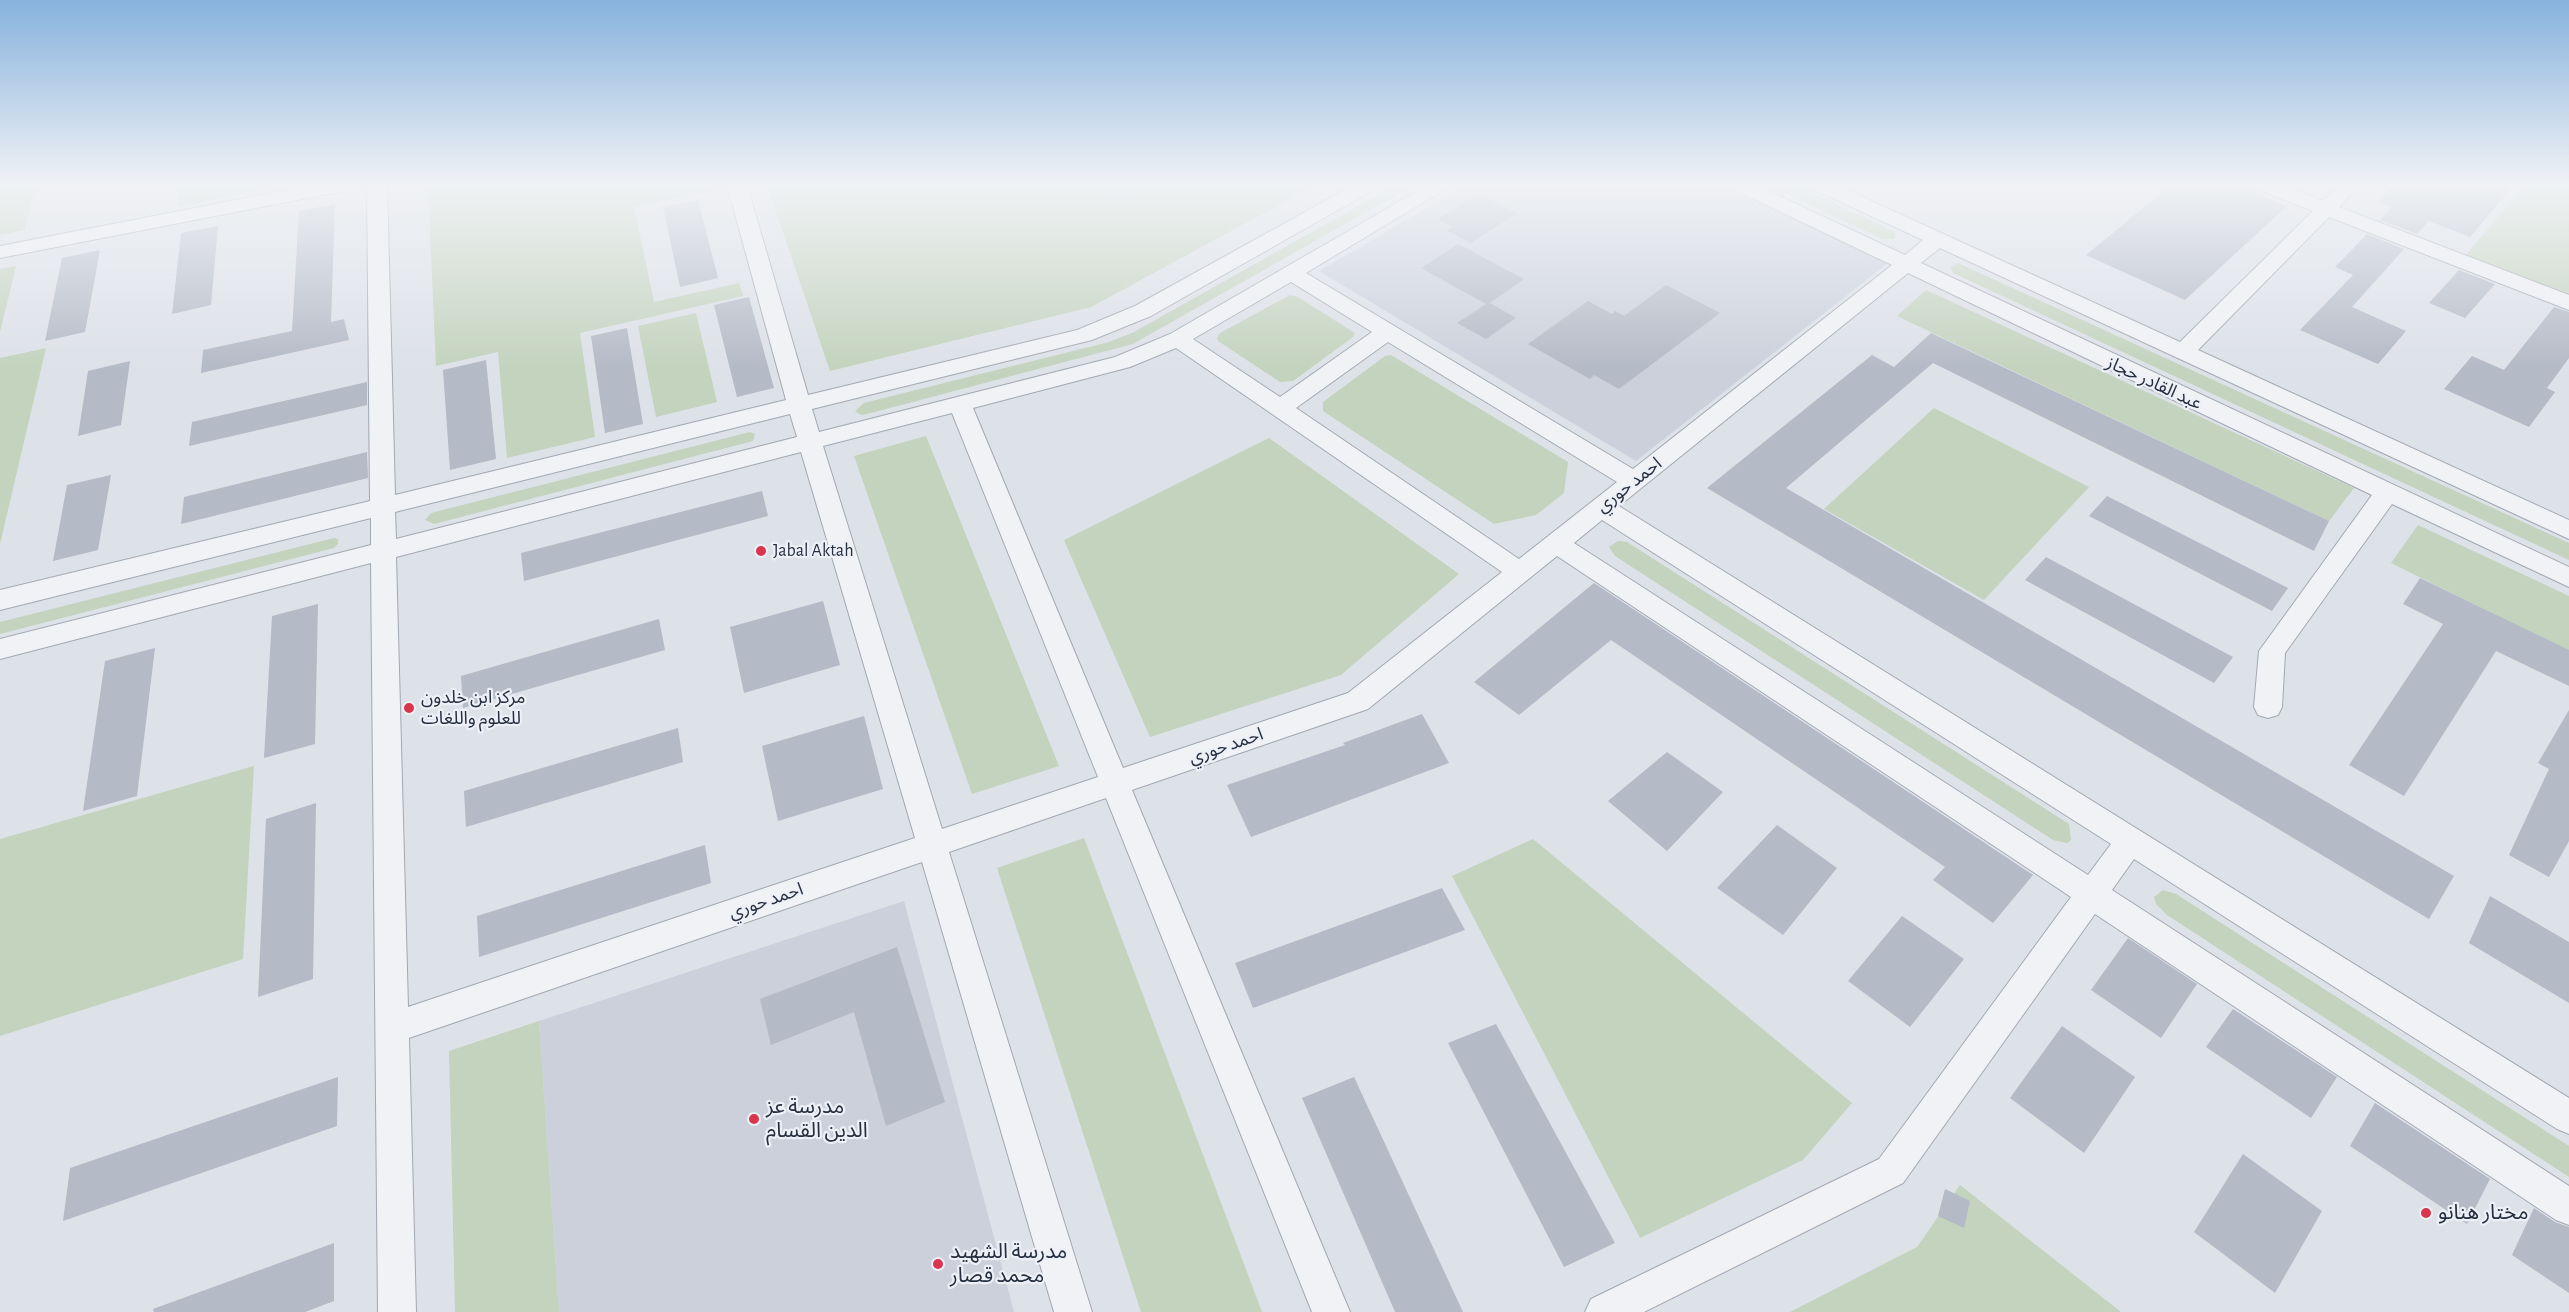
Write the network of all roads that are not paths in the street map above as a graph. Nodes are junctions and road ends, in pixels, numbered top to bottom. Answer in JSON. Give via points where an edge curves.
{"nodes":[{"id":1,"x":30,"y":246,"type":"edge"},
{"id":2,"x":378,"y":246,"type":"edge"},
{"id":3,"x":754,"y":246,"type":"edge"},
{"id":4,"x":1259,"y":246,"type":"edge"},
{"id":5,"x":1336,"y":246,"type":"edge"},
{"id":6,"x":1866,"y":246,"type":"edge"},
{"id":7,"x":1929,"y":246,"type":"edge"},
{"id":8,"x":1954,"y":246,"type":"edge"},
{"id":9,"x":2289,"y":246,"type":"edge"},
{"id":10,"x":2422,"y":246,"type":"edge"},
{"id":11,"x":0,"y":252,"type":"edge"},
{"id":12,"x":1905,"y":265,"type":"junction"},
{"id":13,"x":1290,"y":273,"type":"junction"},
{"id":14,"x":2569,"y":303,"type":"edge"},
{"id":15,"x":1387,"y":332,"type":"junction"},
{"id":16,"x":1178,"y":339,"type":"junction"},
{"id":17,"x":2182,"y":352,"type":"junction"},
{"id":18,"x":799,"y":405,"type":"junction"},
{"id":19,"x":960,"y":405,"type":"junction"},
{"id":20,"x":1279,"y":409,"type":"junction"},
{"id":21,"x":810,"y":443,"type":"junction"},
{"id":22,"x":1634,"y":481,"type":"junction"},
{"id":23,"x":2387,"y":493,"type":"junction"},
{"id":24,"x":383,"y":506,"type":"junction"},
{"id":25,"x":1601,"y":507,"type":"junction"},
{"id":26,"x":2569,"y":530,"type":"edge"},
{"id":27,"x":1556,"y":543,"type":"junction"},
{"id":28,"x":384,"y":552,"type":"junction"},
{"id":29,"x":1520,"y":572,"type":"junction"},
{"id":30,"x":2569,"y":578,"type":"edge"},
{"id":31,"x":0,"y":600,"type":"edge"},
{"id":32,"x":0,"y":649,"type":"edge"},
{"id":33,"x":2268,"y":707,"type":"dead end"},
{"id":34,"x":1115,"y":783,"type":"junction"},
{"id":35,"x":2130,"y":841,"type":"junction"},
{"id":36,"x":932,"y":845,"type":"junction"},
{"id":37,"x":2091,"y":894,"type":"junction"},
{"id":38,"x":392,"y":1028,"type":"junction"},
{"id":39,"x":2569,"y":1117,"type":"edge"},
{"id":40,"x":2569,"y":1207,"type":"edge"},
{"id":41,"x":397,"y":1312,"type":"edge"},
{"id":42,"x":1073,"y":1312,"type":"edge"},
{"id":43,"x":1331,"y":1312,"type":"edge"},
{"id":44,"x":1604,"y":1312,"type":"edge"}],
"edges":[{"from":1,"to":11,"type":"street"},
{"from":2,"to":24,"type":"street"},
{"from":3,"to":18,"type":"street"},
{"from":4,"to":18,"type":"street","via":[[1143,311],[1084,334]]},
{"from":5,"to":13,"type":"street"},
{"from":6,"to":12,"type":"street","name":"عبد القادر حجاز"},
{"from":7,"to":12,"type":"street","name":"احمد حوري"},
{"from":8,"to":17,"type":"street"},
{"from":9,"to":17,"type":"street"},
{"from":10,"to":14,"type":"street"},
{"from":12,"to":22,"type":"street","name":"احمد حوري"},
{"from":12,"to":23,"type":"street","name":"عبد القادر حجاز"},
{"from":13,"to":15,"type":"street"},
{"from":13,"to":16,"type":"street"},
{"from":15,"to":20,"type":"street"},
{"from":15,"to":22,"type":"street"},
{"from":16,"to":19,"type":"street","via":[[1122,362]]},
{"from":16,"to":20,"type":"street"},
{"from":17,"to":26,"type":"street"},
{"from":18,"to":21,"type":"street"},
{"from":18,"to":24,"type":"street"},
{"from":19,"to":21,"type":"street"},
{"from":19,"to":34,"type":"street"},
{"from":20,"to":29,"type":"street"},
{"from":21,"to":28,"type":"street"},
{"from":21,"to":36,"type":"street"},
{"from":22,"to":25,"type":"street","name":"احمد حوري"},
{"from":23,"to":30,"type":"street","name":"عبد القادر حجاز"},
{"from":23,"to":33,"type":"street","via":[[2271,651]]},
{"from":24,"to":28,"type":"street"},
{"from":24,"to":31,"type":"street"},
{"from":25,"to":27,"type":"street","name":"احمد حوري"},
{"from":25,"to":35,"type":"street"},
{"from":27,"to":29,"type":"street","name":"احمد حوري"},
{"from":27,"to":37,"type":"street"},
{"from":28,"to":32,"type":"street"},
{"from":28,"to":38,"type":"street"},
{"from":29,"to":34,"type":"street","name":"احمد حوري","via":[[1358,701]]},
{"from":34,"to":36,"type":"street","name":"احمد حوري"},
{"from":34,"to":43,"type":"street"},
{"from":35,"to":37,"type":"street"},
{"from":35,"to":39,"type":"street"},
{"from":36,"to":38,"type":"street","name":"احمد حوري"},
{"from":36,"to":42,"type":"street"},
{"from":37,"to":40,"type":"street"},
{"from":37,"to":44,"type":"street","via":[[1891,1170]]},
{"from":38,"to":41,"type":"street"}]}
